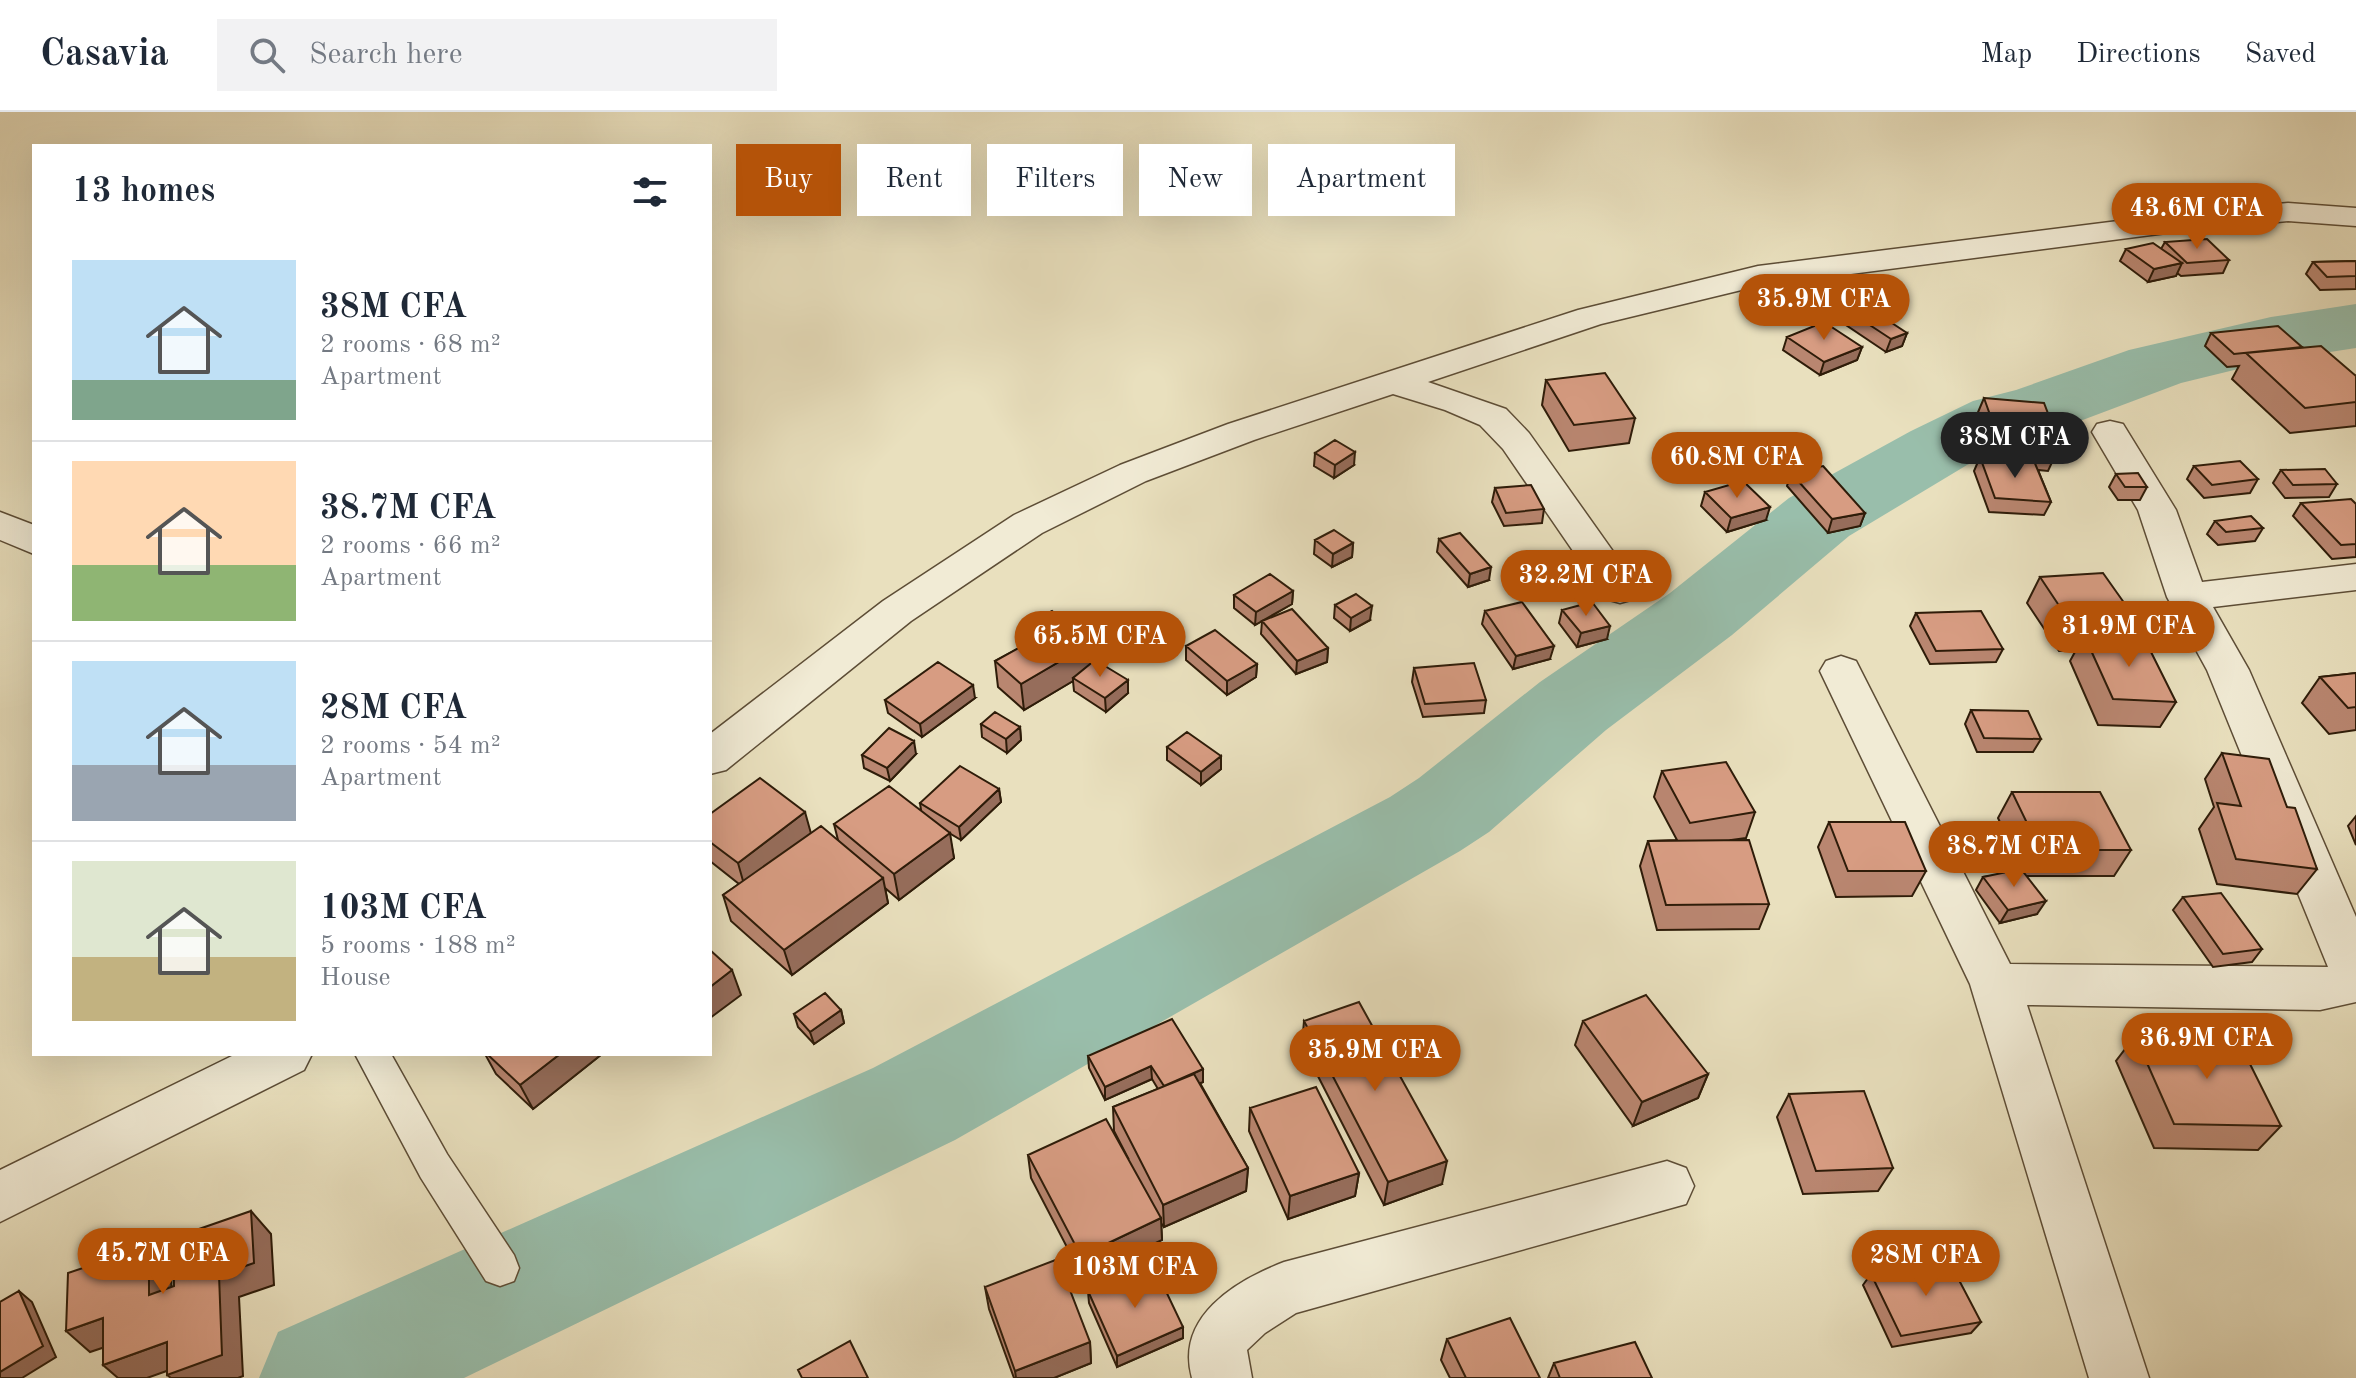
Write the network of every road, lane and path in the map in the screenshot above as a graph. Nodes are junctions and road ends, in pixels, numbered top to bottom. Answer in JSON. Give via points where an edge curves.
{"nodes":[{"id":1,"x":2356,"y":217,"type":"edge"},
{"id":2,"x":1395,"y":383,"type":"junction"},
{"id":3,"x":2110,"y":432,"type":"dead end"},
{"id":4,"x":0,"y":524,"type":"edge"},
{"id":5,"x":32,"y":540,"type":"edge"},
{"id":6,"x":2356,"y":577,"type":"edge"},
{"id":7,"x":1620,"y":590,"type":"dead end"},
{"id":8,"x":2187,"y":597,"type":"junction"},
{"id":9,"x":1841,"y":671,"type":"dead end"},
{"id":10,"x":712,"y":756,"type":"edge"},
{"id":11,"x":1995,"y":984,"type":"junction"},
{"id":12,"x":2350,"y":985,"type":"edge"},
{"id":13,"x":282,"y":1056,"type":"edge"},
{"id":14,"x":374,"y":1056,"type":"edge"},
{"id":15,"x":1667,"y":1186,"type":"dead end"},
{"id":16,"x":0,"y":1197,"type":"edge"},
{"id":17,"x":500,"y":1268,"type":"dead end"},
{"id":18,"x":1222,"y":1378,"type":"edge"},
{"id":19,"x":2119,"y":1378,"type":"edge"}],
"edges":[{"from":1,"to":2,"type":"street","via":[[2288,212],[2182,222],[1758,276],[1590,317]]},
{"from":2,"to":7,"type":"street","via":[[1493,417],[1516,441]]},
{"from":2,"to":10,"type":"street","via":[[1147,468],[1028,524],[897,611]]},
{"from":3,"to":8,"type":"street","via":[[2157,510]]},
{"from":4,"to":5,"type":"street"},
{"from":6,"to":8,"type":"street"},
{"from":8,"to":12,"type":"street","via":[[2228,670],[2353,967]]},
{"from":9,"to":11,"type":"street"},
{"from":11,"to":12,"type":"street","via":[[2320,989]]},
{"from":11,"to":19,"type":"street"},
{"from":13,"to":16,"type":"street"},
{"from":14,"to":17,"type":"lane","via":[[434,1166]]},
{"from":15,"to":18,"type":"street","via":[[1284,1289],[1239,1316],[1218,1340]]}]}
